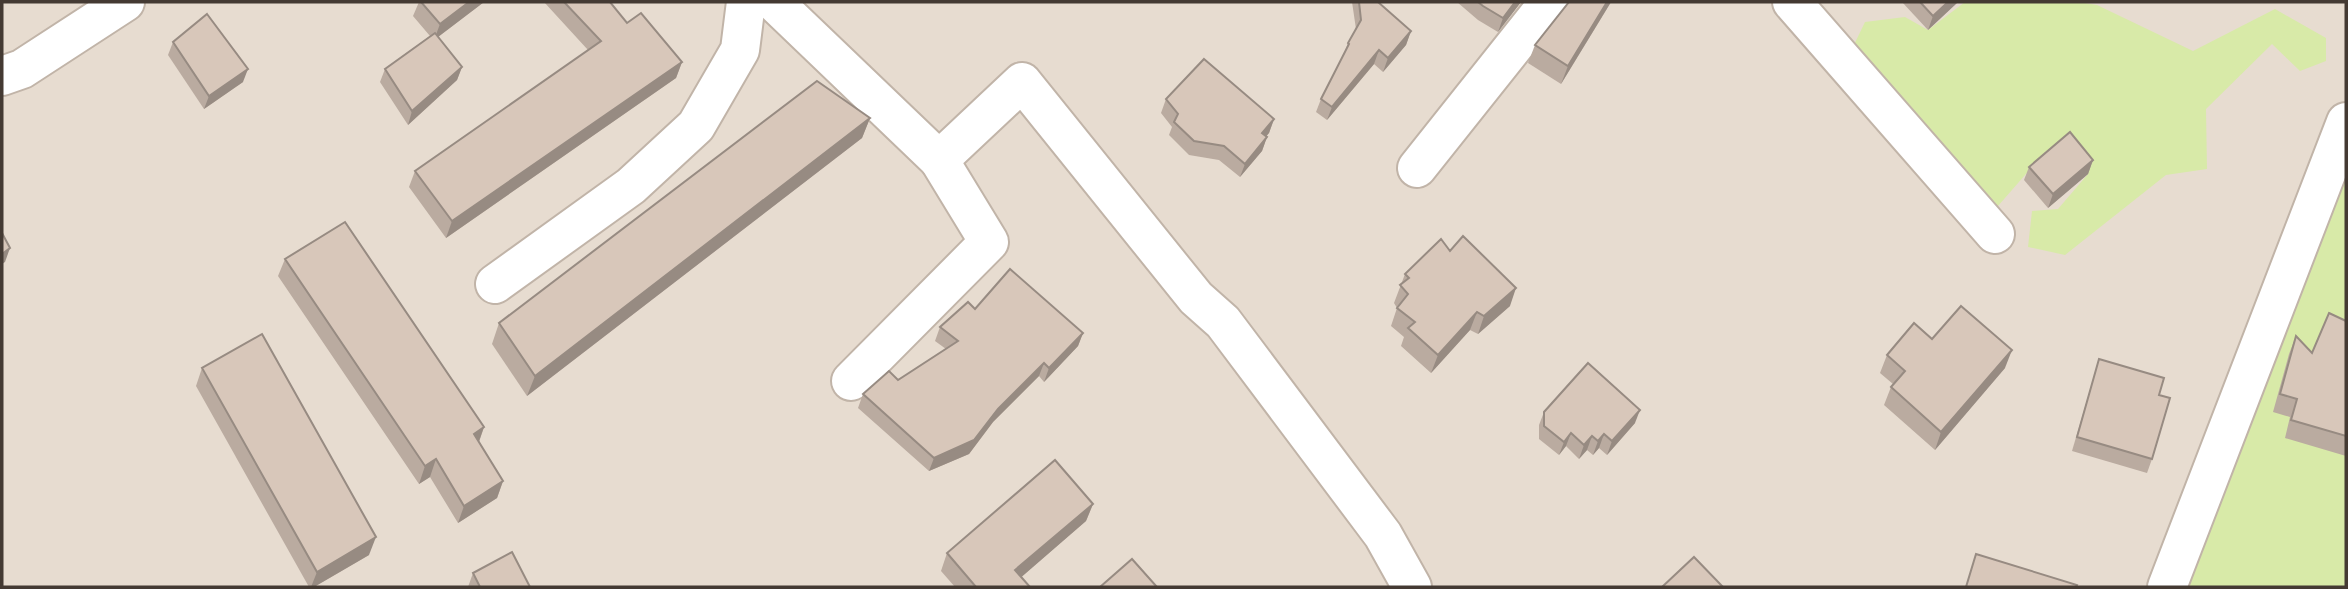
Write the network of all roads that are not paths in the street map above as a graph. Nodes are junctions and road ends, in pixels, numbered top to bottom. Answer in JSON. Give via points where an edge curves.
{"nodes":[{"id":1,"x":125,"y":2,"type":"edge"},
{"id":2,"x":746,"y":2,"type":"edge"},
{"id":3,"x":774,"y":2,"type":"edge"},
{"id":4,"x":1549,"y":2,"type":"edge"},
{"id":5,"x":1792,"y":2,"type":"edge"},
{"id":6,"x":2,"y":76,"type":"edge"},
{"id":7,"x":2346,"y":122,"type":"edge"},
{"id":8,"x":939,"y":160,"type":"junction"},
{"id":9,"x":1417,"y":168,"type":"dead end"},
{"id":10,"x":1995,"y":234,"type":"dead end"},
{"id":11,"x":495,"y":284,"type":"dead end"},
{"id":12,"x":851,"y":381,"type":"dead end"},
{"id":13,"x":1412,"y":587,"type":"edge"},
{"id":14,"x":2167,"y":587,"type":"edge"}],
"edges":[{"from":1,"to":6,"type":"street","via":[[22,69]]},
{"from":2,"to":11,"type":"street","via":[[740,50],[696,126],[631,186]]},
{"from":3,"to":8,"type":"street"},
{"from":4,"to":9,"type":"street"},
{"from":5,"to":10,"type":"street"},
{"from":7,"to":14,"type":"street"},
{"from":8,"to":12,"type":"street","via":[[989,242]]},
{"from":8,"to":13,"type":"street","via":[[1022,82],[1196,298],[1223,322],[1383,536]]}]}
